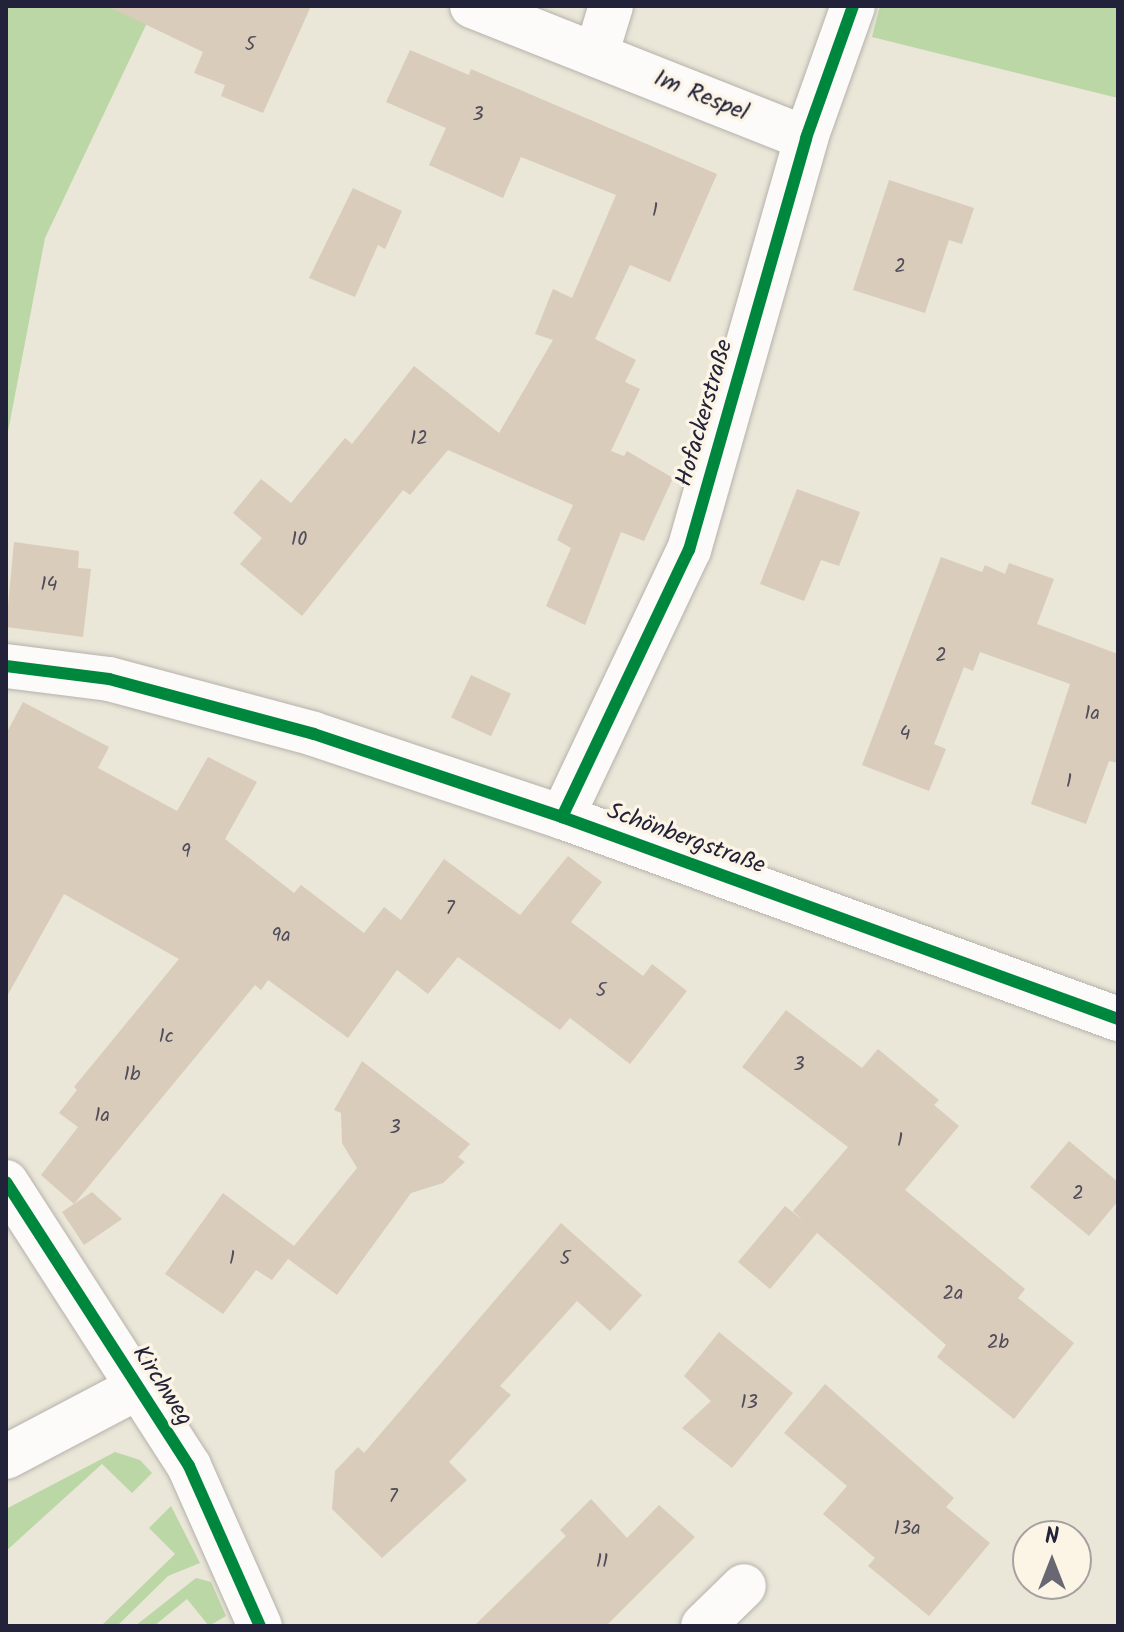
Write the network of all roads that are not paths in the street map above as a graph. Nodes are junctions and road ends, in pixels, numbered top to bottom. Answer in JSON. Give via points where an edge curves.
{"nodes":[{"id":1,"x":472,"y":6,"type":"edge"},
{"id":2,"x":611,"y":6,"type":"edge"},
{"id":3,"x":853,"y":6,"type":"edge"},
{"id":4,"x":596,"y":55,"type":"junction"},
{"id":5,"x":806,"y":138,"type":"junction"},
{"id":6,"x":6,"y":666,"type":"edge"},
{"id":7,"x":562,"y":817,"type":"junction"},
{"id":8,"x":1117,"y":1023,"type":"edge"},
{"id":9,"x":6,"y":1182,"type":"edge"},
{"id":10,"x":137,"y":1388,"type":"junction"},
{"id":11,"x":6,"y":1457,"type":"edge"},
{"id":12,"x":744,"y":1586,"type":"dead end"},
{"id":13,"x":260,"y":1626,"type":"edge"},
{"id":14,"x":703,"y":1626,"type":"edge"}],
"edges":[{"from":1,"to":4,"type":"street","name":"Im Respel"},
{"from":2,"to":4,"type":"street"},
{"from":3,"to":5,"type":"street","name":"Hofackerstraße"},
{"from":4,"to":5,"type":"street","name":"Im Respel"},
{"from":5,"to":7,"type":"street","name":"Hofackerstraße","via":[[689,550]]},
{"from":6,"to":7,"type":"street","name":"Schönbergstraße","via":[[109,679],[300,730]]},
{"from":7,"to":8,"type":"street","name":"Schönbergstraße"},
{"from":9,"to":10,"type":"street","name":"Kirchweg"},
{"from":10,"to":11,"type":"street"},
{"from":10,"to":13,"type":"street","name":"Kirchweg","via":[[212,1508]]},
{"from":12,"to":14,"type":"street"}]}
